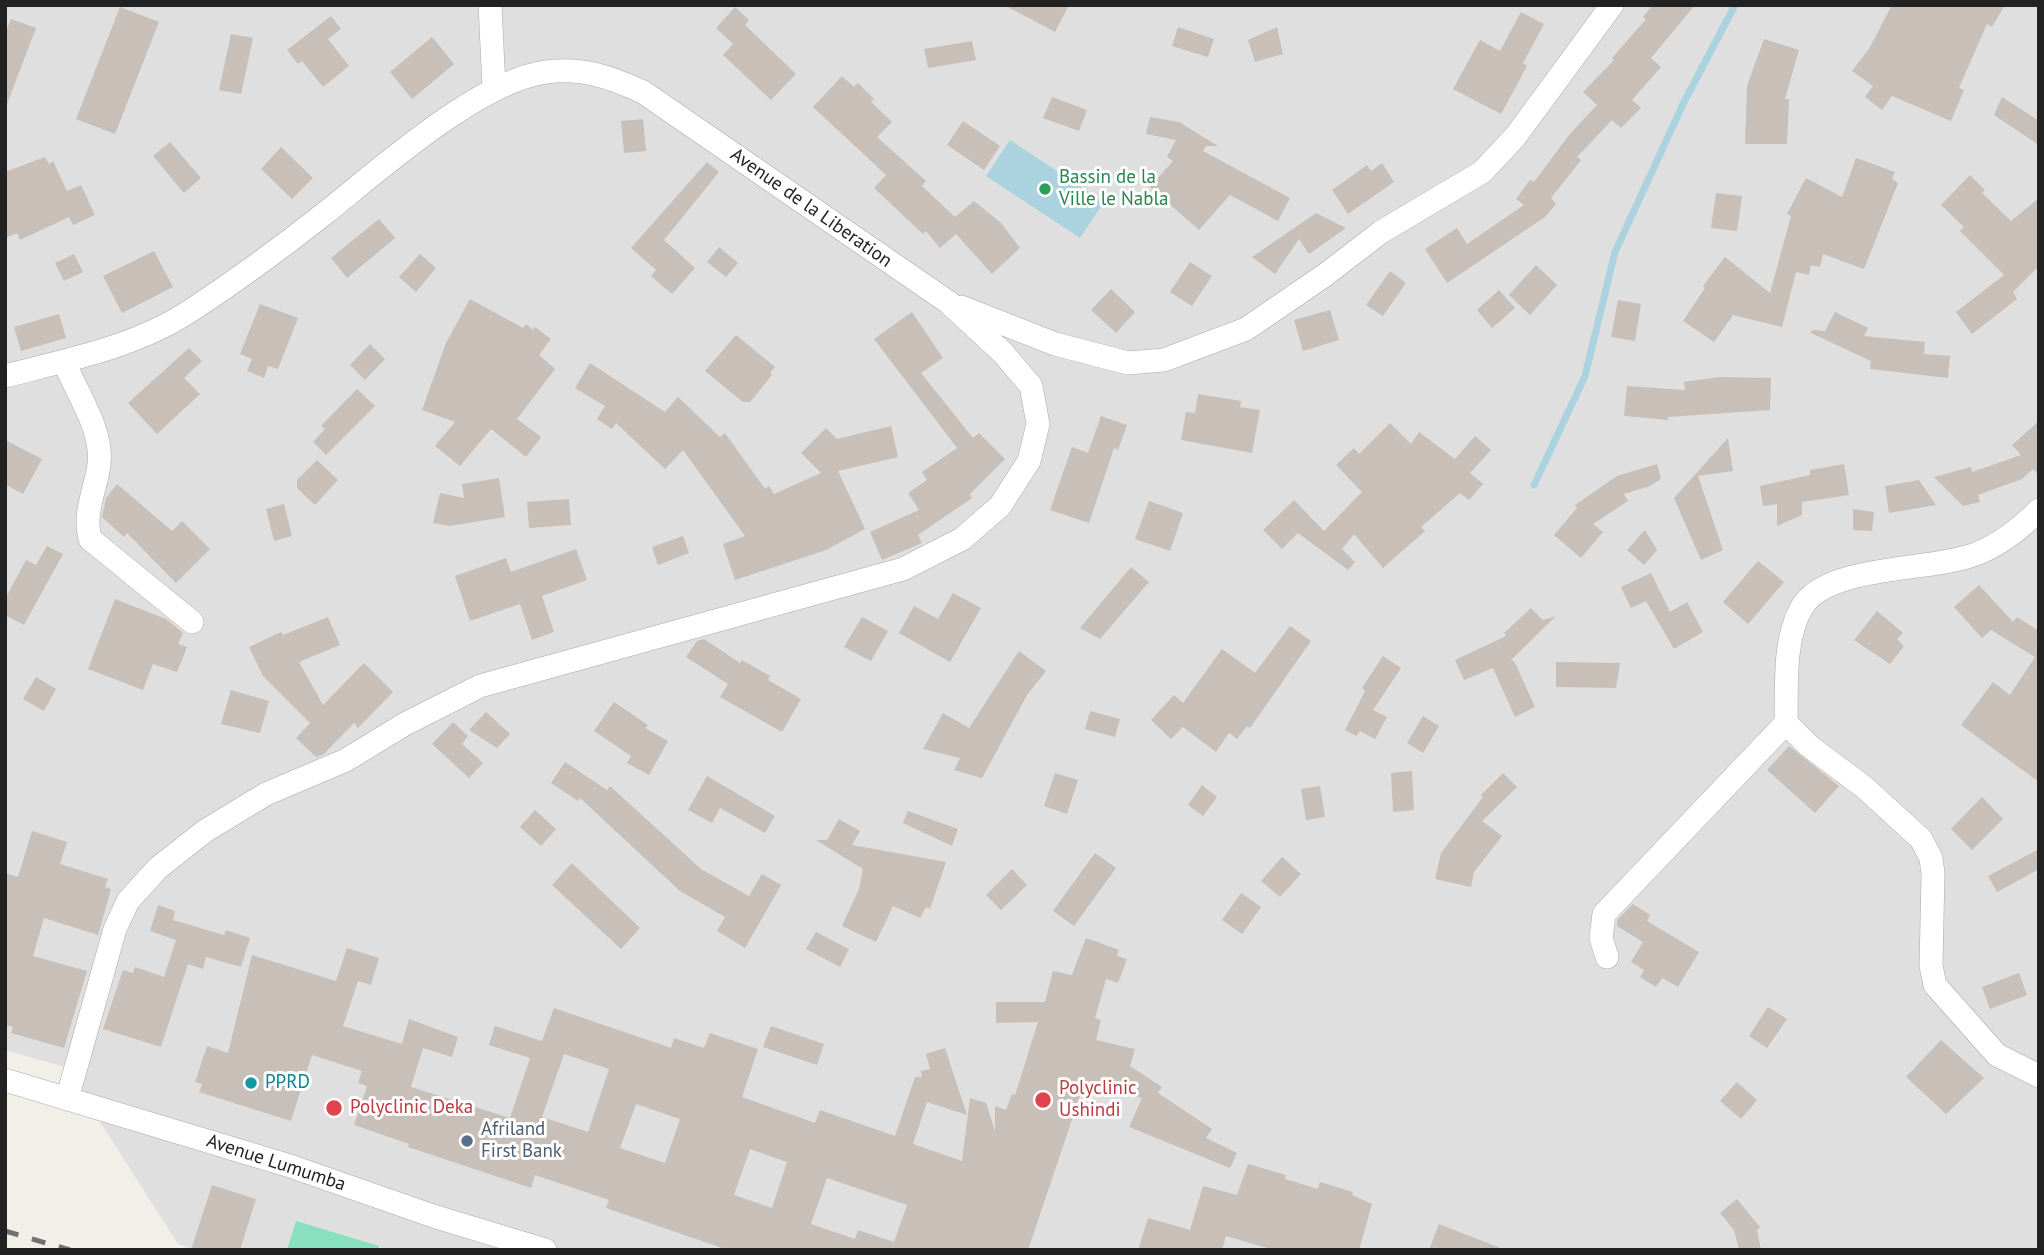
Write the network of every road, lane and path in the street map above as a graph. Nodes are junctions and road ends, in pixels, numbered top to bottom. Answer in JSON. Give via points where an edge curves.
{"nodes":[{"id":1,"x":490,"y":5,"type":"edge"},
{"id":2,"x":1612,"y":5,"type":"edge"},
{"id":3,"x":494,"y":88,"type":"junction"},
{"id":4,"x":948,"y":302,"type":"junction"},
{"id":5,"x":64,"y":361,"type":"junction"},
{"id":6,"x":5,"y":376,"type":"edge"},
{"id":7,"x":2039,"y":510,"type":"edge"},
{"id":8,"x":192,"y":622,"type":"dead end"},
{"id":9,"x":1786,"y":723,"type":"junction"},
{"id":10,"x":1607,"y":957,"type":"dead end"},
{"id":11,"x":2039,"y":1076,"type":"edge"},
{"id":12,"x":5,"y":1080,"type":"edge"},
{"id":13,"x":67,"y":1099,"type":"junction"},
{"id":14,"x":545,"y":1250,"type":"edge"}],
"edges":[{"from":1,"to":3,"type":"street"},
{"from":2,"to":4,"type":"street","via":[[1514,137],[1482,172],[1381,232],[1246,329],[1164,360],[1128,363],[1055,344]]},
{"from":3,"to":4,"type":"street","name":"Avenue de la Liberation","via":[[543,72],[580,69],[616,79],[643,92]]},
{"from":3,"to":5,"type":"street","name":"Avenue de la Liberation","via":[[188,312],[131,341]]},
{"from":4,"to":13,"type":"street","name":"Avenue de la Liberation","via":[[1003,352],[1031,386],[1038,424],[1029,461],[1000,506],[962,539],[903,569],[480,686],[346,760],[266,794],[205,831],[158,868],[128,901],[115,929]]},
{"from":5,"to":6,"type":"street","name":"Avenue de la Liberation"},
{"from":5,"to":8,"type":"street","via":[[98,443],[99,464],[87,525],[90,539]]},
{"from":7,"to":9,"type":"street","via":[[2004,541],[1971,556],[1877,572],[1821,589],[1803,605],[1792,632]]},
{"from":9,"to":10,"type":"street","via":[[1604,914],[1601,938]]},
{"from":9,"to":11,"type":"street","via":[[1921,839],[1933,874],[1931,966],[1935,985],[1997,1055]]},
{"from":12,"to":13,"type":"street","name":"Avenue Lumumba"},
{"from":13,"to":14,"type":"street","name":"Avenue Lumumba"}]}
